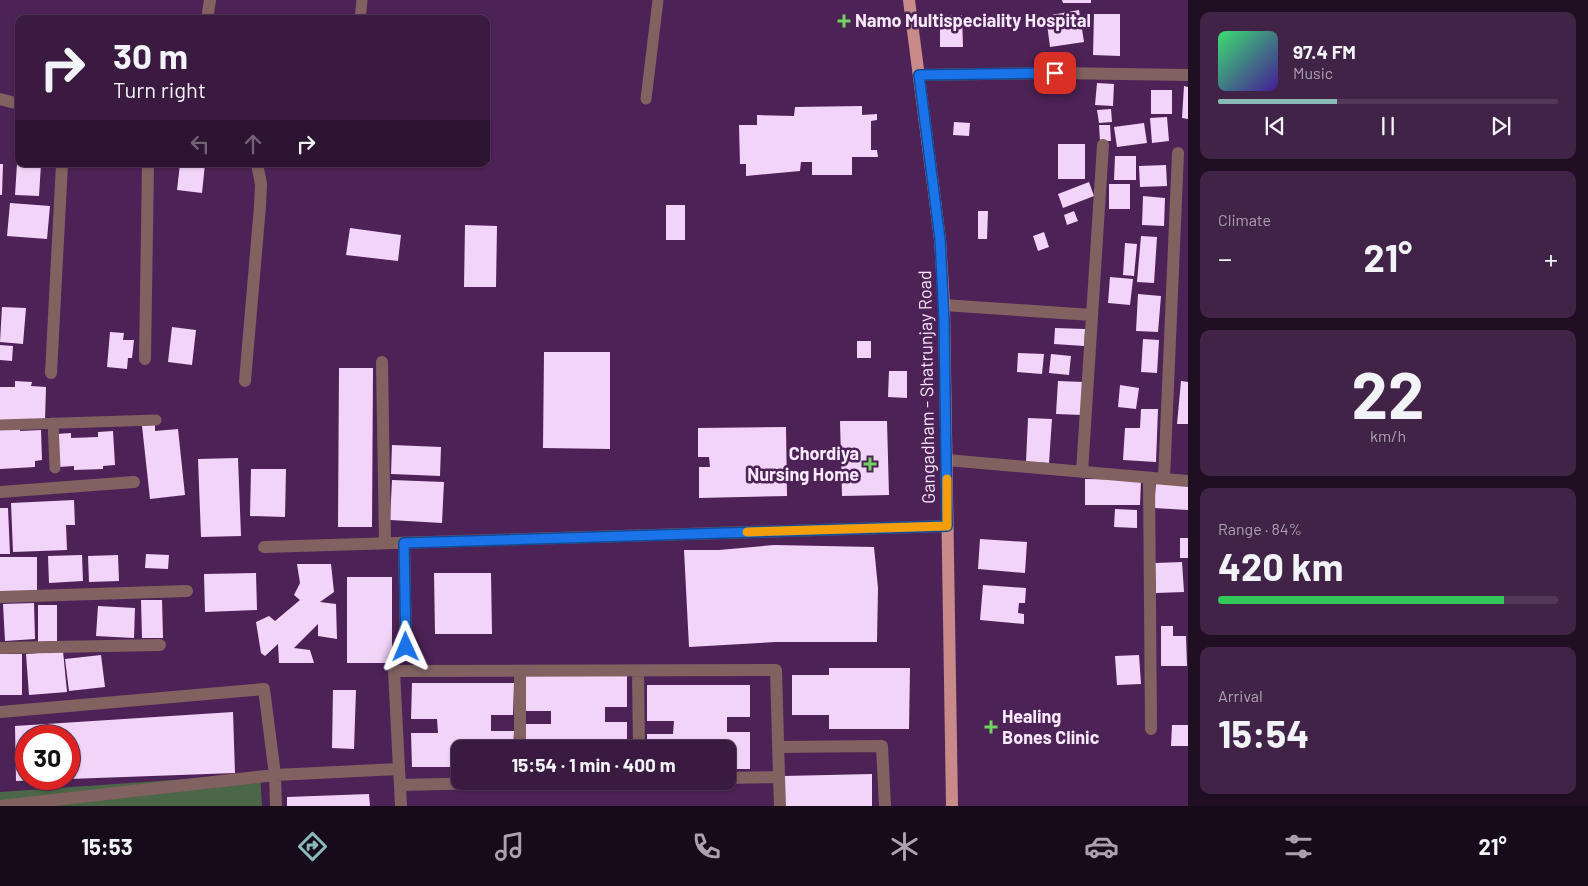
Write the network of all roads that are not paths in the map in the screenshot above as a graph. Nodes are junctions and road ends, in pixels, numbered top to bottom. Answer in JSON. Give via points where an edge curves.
{"nodes":[{"id":1,"x":210,"y":0,"type":"edge"},
{"id":2,"x":362,"y":0,"type":"edge"},
{"id":3,"x":658,"y":0,"type":"edge"},
{"id":4,"x":910,"y":0,"type":"edge"},
{"id":5,"x":208,"y":15,"type":"edge"},
{"id":6,"x":360,"y":15,"type":"edge"},
{"id":7,"x":919,"y":75,"type":"junction"},
{"id":8,"x":1188,"y":75,"type":"edge"},
{"id":9,"x":0,"y":99,"type":"edge"},
{"id":10,"x":646,"y":99,"type":"dead end"},
{"id":11,"x":15,"y":103,"type":"edge"},
{"id":12,"x":1103,"y":146,"type":"dead end"},
{"id":13,"x":1178,"y":153,"type":"dead end"},
{"id":14,"x":62,"y":167,"type":"edge"},
{"id":15,"x":148,"y":167,"type":"edge"},
{"id":16,"x":258,"y":167,"type":"edge"},
{"id":17,"x":944,"y":306,"type":"junction"},
{"id":18,"x":1092,"y":315,"type":"junction"},
{"id":19,"x":145,"y":359,"type":"dead end"},
{"id":20,"x":382,"y":362,"type":"dead end"},
{"id":21,"x":51,"y":373,"type":"dead end"},
{"id":22,"x":245,"y":381,"type":"dead end"},
{"id":23,"x":156,"y":420,"type":"dead end"},
{"id":24,"x":53,"y":423,"type":"junction"},
{"id":25,"x":0,"y":425,"type":"edge"},
{"id":26,"x":947,"y":460,"type":"junction"},
{"id":27,"x":55,"y":468,"type":"dead end"},
{"id":28,"x":1082,"y":472,"type":"junction"},
{"id":29,"x":1149,"y":478,"type":"junction"},
{"id":30,"x":1164,"y":479,"type":"junction"},
{"id":31,"x":1188,"y":481,"type":"edge"},
{"id":32,"x":134,"y":482,"type":"dead end"},
{"id":33,"x":0,"y":492,"type":"edge"},
{"id":34,"x":947,"y":526,"type":"junction"},
{"id":35,"x":385,"y":543,"type":"junction"},
{"id":36,"x":404,"y":543,"type":"junction"},
{"id":37,"x":264,"y":547,"type":"dead end"},
{"id":38,"x":187,"y":591,"type":"dead end"},
{"id":39,"x":0,"y":597,"type":"edge"},
{"id":40,"x":160,"y":645,"type":"dead end"},
{"id":41,"x":406,"y":647,"type":"dead end"},
{"id":42,"x":0,"y":648,"type":"edge"},
{"id":43,"x":520,"y":671,"type":"junction"},
{"id":44,"x":638,"y":671,"type":"junction"},
{"id":45,"x":0,"y":712,"type":"edge"},
{"id":46,"x":1151,"y":730,"type":"dead end"},
{"id":47,"x":520,"y":740,"type":"edge"},
{"id":48,"x":638,"y":740,"type":"edge"},
{"id":49,"x":778,"y":747,"type":"junction"},
{"id":50,"x":399,"y":769,"type":"junction"},
{"id":51,"x":275,"y":776,"type":"junction"},
{"id":52,"x":779,"y":777,"type":"junction"},
{"id":53,"x":736,"y":778,"type":"edge"},
{"id":54,"x":451,"y":784,"type":"edge"},
{"id":55,"x":400,"y":785,"type":"junction"},
{"id":56,"x":0,"y":806,"type":"edge"},
{"id":57,"x":276,"y":806,"type":"edge"},
{"id":58,"x":401,"y":806,"type":"edge"},
{"id":59,"x":780,"y":806,"type":"edge"},
{"id":60,"x":885,"y":806,"type":"edge"},
{"id":61,"x":952,"y":806,"type":"edge"}],
"edges":[{"from":1,"to":5,"type":"street"},
{"from":2,"to":6,"type":"lane"},
{"from":3,"to":10,"type":"lane"},
{"from":4,"to":7,"type":"main road","name":"Gangadham - Shatrunjay Road"},
{"from":7,"to":8,"type":"street"},
{"from":7,"to":17,"type":"main road","name":"Gangadham - Shatrunjay Road","via":[[940,239]]},
{"from":9,"to":11,"type":"street"},
{"from":12,"to":18,"type":"street"},
{"from":13,"to":30,"type":"street"},
{"from":14,"to":21,"type":"street"},
{"from":15,"to":19,"type":"street"},
{"from":16,"to":22,"type":"street","via":[[260,206]]},
{"from":17,"to":18,"type":"street"},
{"from":17,"to":26,"type":"main road","name":"Gangadham - Shatrunjay Road"},
{"from":18,"to":28,"type":"street"},
{"from":20,"to":35,"type":"street"},
{"from":23,"to":24,"type":"lane"},
{"from":24,"to":25,"type":"lane"},
{"from":24,"to":27,"type":"lane"},
{"from":26,"to":28,"type":"street"},
{"from":26,"to":34,"type":"main road","name":"Gangadham - Shatrunjay Road"},
{"from":28,"to":29,"type":"street"},
{"from":29,"to":30,"type":"street"},
{"from":29,"to":46,"type":"street"},
{"from":30,"to":31,"type":"street"},
{"from":32,"to":33,"type":"street"},
{"from":34,"to":36,"type":"street"},
{"from":34,"to":61,"type":"main road","name":"Gangadham - Shatrunjay Road"},
{"from":35,"to":36,"type":"street"},
{"from":35,"to":37,"type":"street"},
{"from":36,"to":41,"type":"street"},
{"from":38,"to":39,"type":"street"},
{"from":40,"to":42,"type":"street"},
{"from":43,"to":44,"type":"street"},
{"from":43,"to":47,"type":"street"},
{"from":43,"to":50,"type":"street","via":[[394,672]]},
{"from":44,"to":48,"type":"street"},
{"from":44,"to":49,"type":"street","via":[[776,670]]},
{"from":45,"to":51,"type":"street","via":[[264,689]]},
{"from":49,"to":52,"type":"street"},
{"from":49,"to":60,"type":"street","via":[[882,746]]},
{"from":50,"to":51,"type":"street"},
{"from":50,"to":55,"type":"street"},
{"from":51,"to":56,"type":"street"},
{"from":51,"to":57,"type":"street"},
{"from":52,"to":53,"type":"street"},
{"from":52,"to":59,"type":"street"},
{"from":54,"to":55,"type":"street"},
{"from":55,"to":58,"type":"street"}]}
